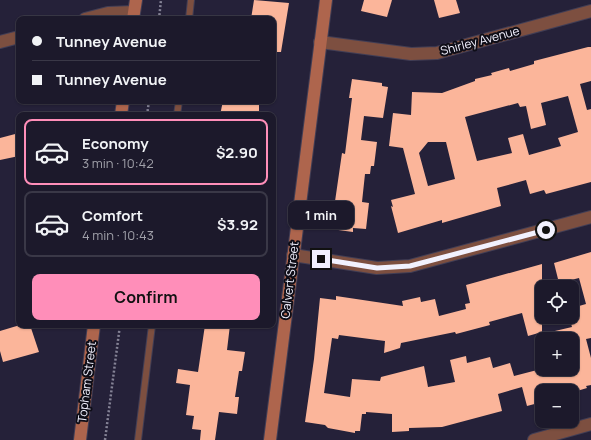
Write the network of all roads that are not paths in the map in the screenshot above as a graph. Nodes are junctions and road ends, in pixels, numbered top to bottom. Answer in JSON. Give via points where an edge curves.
{"nodes":[{"id":1,"x":191,"y":0,"type":"edge"},
{"id":2,"x":326,"y":0,"type":"edge"},
{"id":3,"x":134,"y":10,"type":"edge"},
{"id":4,"x":591,"y":11,"type":"edge"},
{"id":5,"x":96,"y":16,"type":"edge"},
{"id":6,"x":189,"y":16,"type":"edge"},
{"id":7,"x":16,"y":38,"type":"edge"},
{"id":8,"x":0,"y":42,"type":"edge"},
{"id":9,"x":320,"y":42,"type":"junction"},
{"id":10,"x":591,"y":217,"type":"edge"},
{"id":11,"x":293,"y":255,"type":"junction"},
{"id":12,"x":94,"y":328,"type":"edge"},
{"id":13,"x":152,"y":328,"type":"edge"},
{"id":14,"x":591,"y":424,"type":"edge"},
{"id":15,"x":80,"y":440,"type":"edge"},
{"id":16,"x":138,"y":440,"type":"edge"},
{"id":17,"x":270,"y":440,"type":"edge"},
{"id":18,"x":534,"y":440,"type":"edge"}],
"edges":[{"from":1,"to":6,"type":"lane"},
{"from":2,"to":9,"type":"street","name":"Calvert Street"},
{"from":3,"to":5,"type":"street"},
{"from":4,"to":9,"type":"street","name":"Shirley Avenue","via":[[437,53],[410,54]]},
{"from":7,"to":8,"type":"street"},
{"from":9,"to":11,"type":"street","name":"Calvert Street"},
{"from":10,"to":11,"type":"street","via":[[410,266],[377,268]]},
{"from":11,"to":17,"type":"street","name":"Calvert Street"},
{"from":12,"to":15,"type":"street","name":"Topham Street"},
{"from":13,"to":16,"type":"lane"},
{"from":14,"to":18,"type":"street"}]}
